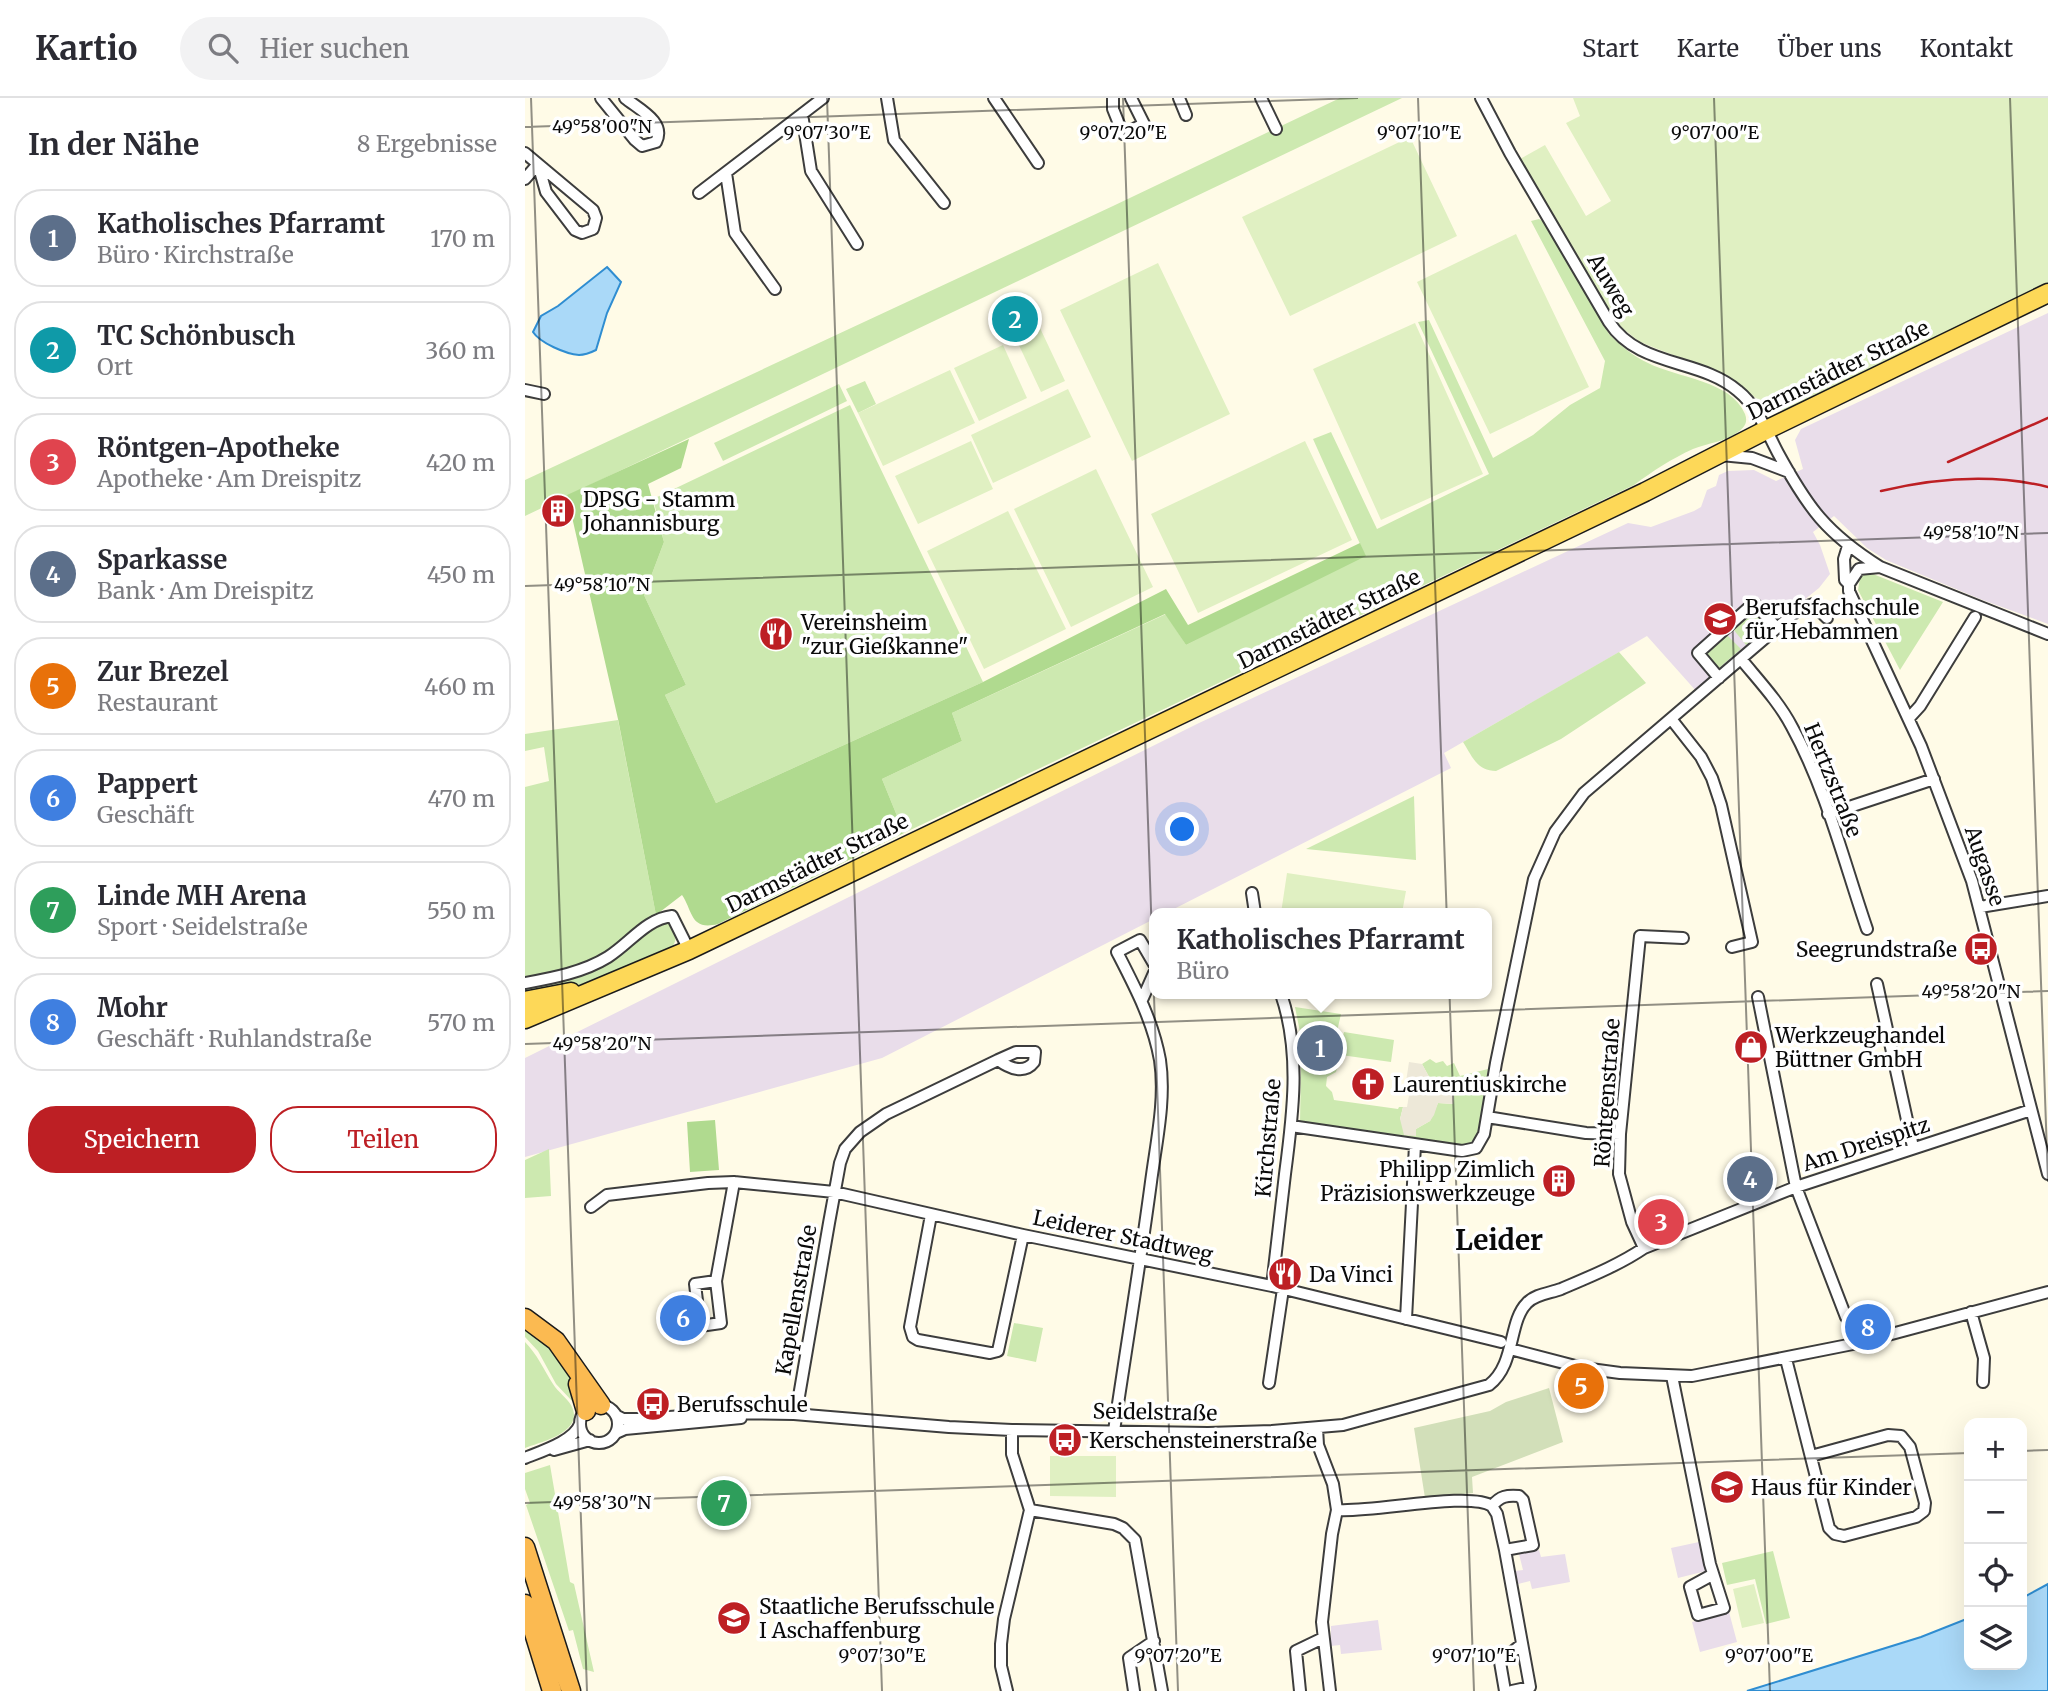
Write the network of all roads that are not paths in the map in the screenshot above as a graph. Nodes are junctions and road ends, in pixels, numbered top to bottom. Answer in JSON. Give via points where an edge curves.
{"nodes":[{"id":1,"x":601,"y":98,"type":"edge"},
{"id":2,"x":625,"y":98,"type":"edge"},
{"id":3,"x":823,"y":98,"type":"edge"},
{"id":4,"x":887,"y":98,"type":"edge"},
{"id":5,"x":994,"y":98,"type":"edge"},
{"id":6,"x":1132,"y":98,"type":"edge"},
{"id":7,"x":1179,"y":98,"type":"edge"},
{"id":8,"x":1261,"y":98,"type":"edge"},
{"id":9,"x":1481,"y":98,"type":"edge"},
{"id":10,"x":1116,"y":99,"type":"edge"},
{"id":11,"x":802,"y":114,"type":"junction"},
{"id":12,"x":1186,"y":115,"type":"dead end"},
{"id":13,"x":1276,"y":129,"type":"dead end"},
{"id":14,"x":525,"y":153,"type":"edge"},
{"id":15,"x":1038,"y":163,"type":"dead end"},
{"id":16,"x":538,"y":164,"type":"junction"},
{"id":17,"x":726,"y":173,"type":"junction"},
{"id":18,"x":525,"y":178,"type":"edge"},
{"id":19,"x":698,"y":193,"type":"dead end"},
{"id":20,"x":944,"y":202,"type":"dead end"},
{"id":21,"x":857,"y":244,"type":"dead end"},
{"id":22,"x":775,"y":289,"type":"dead end"},
{"id":23,"x":2048,"y":293,"type":"edge"},
{"id":24,"x":525,"y":390,"type":"edge"},
{"id":25,"x":544,"y":394,"type":"dead end"},
{"id":26,"x":1766,"y":430,"type":"junction"},
{"id":27,"x":1717,"y":455,"type":"junction"},
{"id":28,"x":1791,"y":476,"type":"junction"},
{"id":29,"x":1848,"y":546,"type":"junction"},
{"id":30,"x":1880,"y":567,"type":"junction"},
{"id":31,"x":1849,"y":584,"type":"junction"},
{"id":32,"x":1975,"y":617,"type":"dead end"},
{"id":33,"x":1827,"y":618,"type":"dead end"},
{"id":34,"x":1777,"y":628,"type":"junction"},
{"id":35,"x":2048,"y":635,"type":"edge"},
{"id":36,"x":1741,"y":659,"type":"junction"},
{"id":37,"x":1719,"y":678,"type":"junction"},
{"id":38,"x":1909,"y":718,"type":"junction"},
{"id":39,"x":1672,"y":720,"type":"junction"},
{"id":40,"x":1934,"y":779,"type":"junction"},
{"id":41,"x":1828,"y":814,"type":"junction"},
{"id":42,"x":1252,"y":893,"type":"dead end"},
{"id":43,"x":2048,"y":896,"type":"edge"},
{"id":44,"x":1980,"y":907,"type":"junction"},
{"id":45,"x":1254,"y":908,"type":"edge"},
{"id":46,"x":1867,"y":929,"type":"dead end"},
{"id":47,"x":1683,"y":938,"type":"dead end"},
{"id":48,"x":1732,"y":947,"type":"dead end"},
{"id":49,"x":688,"y":950,"type":"junction"},
{"id":50,"x":1149,"y":955,"type":"edge"},
{"id":51,"x":625,"y":976,"type":"junction"},
{"id":52,"x":525,"y":983,"type":"edge"},
{"id":53,"x":1149,"y":984,"type":"edge"},
{"id":54,"x":1877,"y":984,"type":"dead end"},
{"id":55,"x":1758,"y":997,"type":"dead end"},
{"id":56,"x":1283,"y":999,"type":"edge"},
{"id":57,"x":525,"y":1000,"type":"edge"},
{"id":58,"x":1142,"y":1000,"type":"junction"},
{"id":59,"x":525,"y":1019,"type":"edge"},
{"id":60,"x":998,"y":1060,"type":"dead end"},
{"id":61,"x":2031,"y":1110,"type":"junction"},
{"id":62,"x":1487,"y":1117,"type":"junction"},
{"id":63,"x":1291,"y":1126,"type":"junction"},
{"id":64,"x":1620,"y":1134,"type":"junction"},
{"id":65,"x":1415,"y":1145,"type":"junction"},
{"id":66,"x":1913,"y":1147,"type":"junction"},
{"id":67,"x":2048,"y":1174,"type":"edge"},
{"id":68,"x":734,"y":1182,"type":"junction"},
{"id":69,"x":1796,"y":1187,"type":"junction"},
{"id":70,"x":834,"y":1192,"type":"junction"},
{"id":71,"x":591,"y":1207,"type":"dead end"},
{"id":72,"x":931,"y":1214,"type":"junction"},
{"id":73,"x":1023,"y":1235,"type":"junction"},
{"id":74,"x":1644,"y":1248,"type":"junction"},
{"id":75,"x":1140,"y":1259,"type":"junction"},
{"id":76,"x":716,"y":1281,"type":"dead end"},
{"id":77,"x":1272,"y":1286,"type":"junction"},
{"id":78,"x":1283,"y":1289,"type":"junction"},
{"id":79,"x":2048,"y":1292,"type":"edge"},
{"id":80,"x":1971,"y":1312,"type":"junction"},
{"id":81,"x":526,"y":1318,"type":"edge"},
{"id":82,"x":1406,"y":1319,"type":"junction"},
{"id":83,"x":1856,"y":1333,"type":"junction"},
{"id":84,"x":1507,"y":1346,"type":"junction"},
{"id":85,"x":1786,"y":1359,"type":"junction"},
{"id":86,"x":1672,"y":1376,"type":"junction"},
{"id":87,"x":1983,"y":1382,"type":"dead end"},
{"id":88,"x":1269,"y":1383,"type":"dead end"},
{"id":89,"x":589,"y":1413,"type":"junction"},
{"id":90,"x":768,"y":1414,"type":"junction"},
{"id":91,"x":794,"y":1414,"type":"junction"},
{"id":92,"x":617,"y":1416,"type":"junction"},
{"id":93,"x":1318,"y":1428,"type":"junction"},
{"id":94,"x":1012,"y":1430,"type":"junction"},
{"id":95,"x":1114,"y":1431,"type":"junction"},
{"id":96,"x":616,"y":1433,"type":"junction"},
{"id":97,"x":590,"y":1440,"type":"junction"},
{"id":98,"x":544,"y":1450,"type":"junction"},
{"id":99,"x":1811,"y":1456,"type":"junction"},
{"id":100,"x":525,"y":1458,"type":"edge"},
{"id":101,"x":1492,"y":1506,"type":"junction"},
{"id":102,"x":1030,"y":1510,"type":"junction"},
{"id":103,"x":1337,"y":1510,"type":"junction"},
{"id":104,"x":525,"y":1547,"type":"edge"},
{"id":105,"x":1505,"y":1550,"type":"junction"},
{"id":106,"x":1713,"y":1575,"type":"dead end"},
{"id":107,"x":525,"y":1604,"type":"edge"},
{"id":108,"x":1323,"y":1638,"type":"junction"},
{"id":109,"x":1154,"y":1641,"type":"junction"},
{"id":110,"x":1522,"y":1644,"type":"junction"},
{"id":111,"x":547,"y":1645,"type":"junction"},
{"id":112,"x":552,"y":1691,"type":"edge"},
{"id":113,"x":571,"y":1691,"type":"edge"},
{"id":114,"x":1007,"y":1691,"type":"edge"},
{"id":115,"x":1134,"y":1691,"type":"edge"},
{"id":116,"x":1162,"y":1691,"type":"edge"},
{"id":117,"x":1300,"y":1691,"type":"edge"},
{"id":118,"x":1329,"y":1691,"type":"edge"},
{"id":119,"x":1506,"y":1691,"type":"edge"},
{"id":120,"x":1512,"y":1691,"type":"edge"}],
"edges":[{"from":1,"to":2,"type":"street","via":[[635,141],[642,146],[656,142],[658,125]]},
{"from":3,"to":11,"type":"street"},
{"from":4,"to":20,"type":"street","via":[[894,140]]},
{"from":5,"to":15,"type":"street"},
{"from":6,"to":10,"type":"street","via":[[1144,124],[1123,134],[1114,109]]},
{"from":7,"to":12,"type":"street"},
{"from":8,"to":13,"type":"street"},
{"from":9,"to":26,"type":"street","name":"Auweg","via":[[1614,329],[1638,349],[1732,385],[1748,400]]},
{"from":11,"to":17,"type":"street"},
{"from":11,"to":21,"type":"street","via":[[811,171]]},
{"from":14,"to":16,"type":"street"},
{"from":16,"to":16,"type":"street","via":[[546,192],[575,230],[593,229],[593,211]]},
{"from":16,"to":18,"type":"street"},
{"from":17,"to":19,"type":"street"},
{"from":17,"to":22,"type":"street","via":[[735,233]]},
{"from":23,"to":26,"type":"main road","name":"Darmstädter Straße"},
{"from":24,"to":25,"type":"street"},
{"from":26,"to":27,"type":"main road","name":"Darmstädter Straße"},
{"from":26,"to":28,"type":"street"},
{"from":27,"to":28,"type":"street","via":[[1752,458]]},
{"from":27,"to":49,"type":"main road","name":"Darmstädter Straße"},
{"from":28,"to":29,"type":"street","via":[[1820,521]]},
{"from":29,"to":30,"type":"street"},
{"from":29,"to":31,"type":"street","name":"Augasse","via":[[1844,565]]},
{"from":30,"to":31,"type":"street","via":[[1860,569]]},
{"from":30,"to":35,"type":"street"},
{"from":31,"to":38,"type":"street","name":"Augasse"},
{"from":32,"to":38,"type":"street"},
{"from":33,"to":34,"type":"street","via":[[1809,604]]},
{"from":34,"to":36,"type":"street"},
{"from":34,"to":37,"type":"street","via":[[1754,603],[1698,653]]},
{"from":36,"to":37,"type":"street"},
{"from":36,"to":41,"type":"street","name":"Hertzstraße","via":[[1791,725]]},
{"from":37,"to":39,"type":"street"},
{"from":38,"to":40,"type":"street","name":"Augasse"},
{"from":39,"to":48,"type":"street","via":[[1701,757],[1721,806],[1752,942]]},
{"from":39,"to":62,"type":"street","via":[[1581,796],[1544,855],[1525,918]]},
{"from":40,"to":41,"type":"street"},
{"from":40,"to":44,"type":"street","name":"Augasse"},
{"from":41,"to":46,"type":"street","name":"Hertzstraße"},
{"from":42,"to":45,"type":"street"},
{"from":43,"to":44,"type":"street"},
{"from":44,"to":61,"type":"street","name":"Augasse"},
{"from":47,"to":64,"type":"street","name":"Röntgenstraße","via":[[1640,936]]},
{"from":49,"to":51,"type":"main road","name":"Darmstädter Straße"},
{"from":49,"to":52,"type":"street","via":[[672,916],[660,918],[595,964]]},
{"from":50,"to":58,"type":"street","via":[[1140,940],[1117,952]]},
{"from":51,"to":57,"type":"main road","name":"Darmstädter Straße"},
{"from":51,"to":59,"type":"main road","name":"Darmstädter Straße"},
{"from":53,"to":58,"type":"street"},
{"from":54,"to":66,"type":"street"},
{"from":55,"to":69,"type":"street"},
{"from":56,"to":63,"type":"street","name":"Kirchstraße","via":[[1294,1065]]},
{"from":58,"to":75,"type":"street","via":[[1155,1035],[1161,1094]]},
{"from":60,"to":70,"type":"street","name":"Kapellenstraße","via":[[886,1114],[860,1132],[845,1149]]},
{"from":61,"to":66,"type":"street","name":"Am Dreispitz"},
{"from":61,"to":67,"type":"street","name":"Augasse"},
{"from":62,"to":64,"type":"street"},
{"from":62,"to":65,"type":"street","via":[[1476,1148],[1462,1151]]},
{"from":63,"to":65,"type":"street"},
{"from":63,"to":77,"type":"street","name":"Kirchstraße"},
{"from":64,"to":74,"type":"street","name":"Röntgenstraße","via":[[1619,1174]]},
{"from":65,"to":82,"type":"street"},
{"from":66,"to":69,"type":"street","name":"Am Dreispitz"},
{"from":68,"to":70,"type":"street","name":"Leiderer Stadtweg"},
{"from":68,"to":71,"type":"street","name":"Leiderer Stadtweg","via":[[607,1195]]},
{"from":68,"to":76,"type":"street"},
{"from":69,"to":74,"type":"street","name":"Am Dreispitz"},
{"from":69,"to":83,"type":"street"},
{"from":70,"to":72,"type":"street","name":"Leiderer Stadtweg"},
{"from":70,"to":91,"type":"street","name":"Kapellenstraße"},
{"from":72,"to":73,"type":"street","name":"Leiderer Stadtweg"},
{"from":72,"to":73,"type":"street","via":[[910,1326],[918,1340],[998,1351]]},
{"from":73,"to":75,"type":"street","name":"Leiderer Stadtweg"},
{"from":74,"to":84,"type":"street","name":"Am Dreispitz","via":[[1529,1300]]},
{"from":75,"to":77,"type":"street","name":"Leiderer Stadtweg"},
{"from":75,"to":95,"type":"street"},
{"from":77,"to":78,"type":"street","name":"Leiderer Stadtweg"},
{"from":78,"to":82,"type":"street","name":"Leiderer Stadtweg"},
{"from":78,"to":88,"type":"street"},
{"from":79,"to":80,"type":"street","name":"Leiderer Stadtweg"},
{"from":80,"to":83,"type":"street","name":"Leiderer Stadtweg"},
{"from":80,"to":87,"type":"street","via":[[1984,1358]]},
{"from":81,"to":89,"type":"highway","via":[[547,1332],[570,1360]]},
{"from":82,"to":84,"type":"street","name":"Leiderer Stadtweg"},
{"from":83,"to":85,"type":"street","name":"Leiderer Stadtweg"},
{"from":84,"to":86,"type":"street","name":"Leiderer Stadtweg","via":[[1583,1368]]},
{"from":84,"to":93,"type":"street","name":"Seidelstraße","via":[[1498,1378],[1479,1390]]},
{"from":85,"to":86,"type":"street","name":"Leiderer Stadtweg"},
{"from":85,"to":99,"type":"street"},
{"from":86,"to":106,"type":"street"},
{"from":89,"to":92,"type":"street","via":[[609,1408]]},
{"from":89,"to":97,"type":"street","via":[[584,1435]]},
{"from":89,"to":98,"type":"street","via":[[571,1437]]},
{"from":90,"to":91,"type":"street","name":"Seidelstraße"},
{"from":90,"to":92,"type":"street","name":"Seidelstraße"},
{"from":90,"to":96,"type":"street","name":"Seidelstraße"},
{"from":91,"to":94,"type":"street","name":"Seidelstraße"},
{"from":92,"to":96,"type":"street"},
{"from":93,"to":95,"type":"street","name":"Seidelstraße"},
{"from":93,"to":103,"type":"street","via":[[1318,1445]]},
{"from":94,"to":95,"type":"street","name":"Seidelstraße"},
{"from":94,"to":102,"type":"street","via":[[1012,1454]]},
{"from":96,"to":97,"type":"street","via":[[603,1443]]},
{"from":97,"to":98,"type":"street"},
{"from":98,"to":100,"type":"street"},
{"from":99,"to":99,"type":"street","via":[[1829,1528],[1835,1534],[1916,1517],[1924,1511],[1910,1447],[1901,1436],[1888,1435]]},
{"from":101,"to":103,"type":"street","via":[[1466,1500]]},
{"from":101,"to":105,"type":"street"},
{"from":101,"to":105,"type":"street","via":[[1509,1495],[1523,1500],[1533,1545]]},
{"from":102,"to":109,"type":"street","via":[[1114,1524],[1130,1533],[1138,1552]]},
{"from":102,"to":114,"type":"street","via":[[1004,1619],[1001,1666]]},
{"from":103,"to":108,"type":"street"},
{"from":104,"to":111,"type":"highway"},
{"from":105,"to":110,"type":"street"},
{"from":107,"to":111,"type":"highway"},
{"from":108,"to":117,"type":"street","via":[[1296,1651]]},
{"from":108,"to":118,"type":"street"},
{"from":109,"to":115,"type":"street","via":[[1129,1658]]},
{"from":109,"to":116,"type":"street"},
{"from":110,"to":119,"type":"street","via":[[1500,1662]]},
{"from":110,"to":120,"type":"street","via":[[1530,1687]]},
{"from":111,"to":112,"type":"highway"},
{"from":111,"to":113,"type":"highway"}]}
